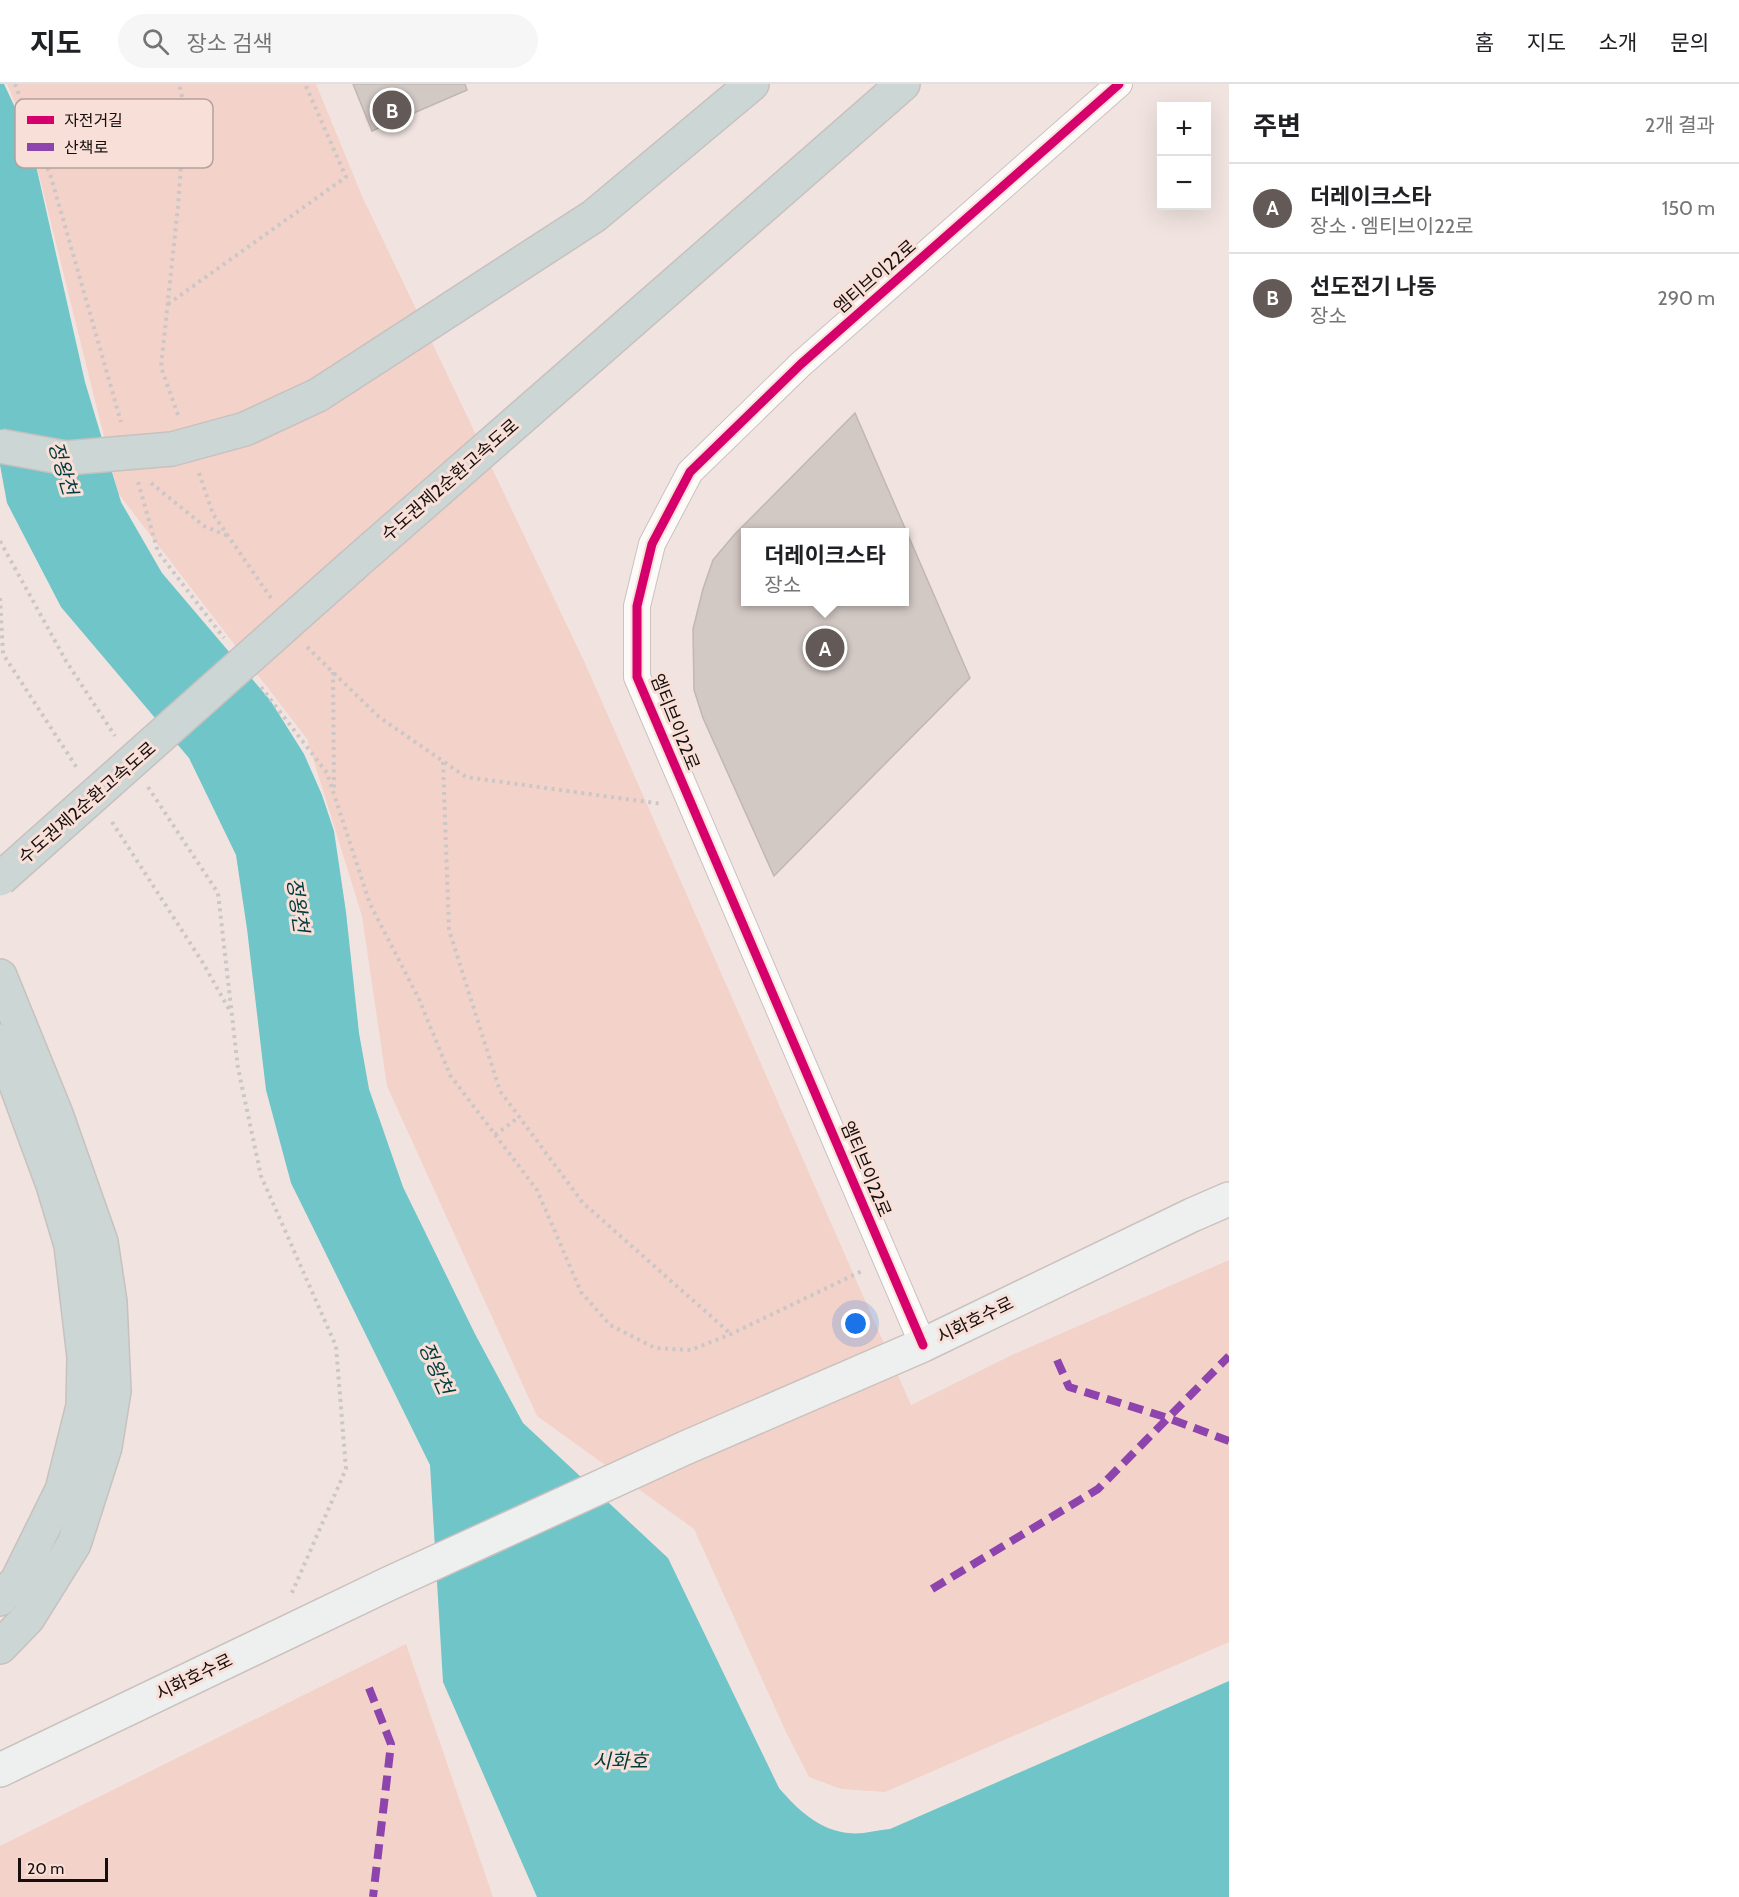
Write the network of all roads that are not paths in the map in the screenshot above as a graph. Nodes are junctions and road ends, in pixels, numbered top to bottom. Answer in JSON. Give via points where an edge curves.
{"nodes":[{"id":1,"x":752,"y":84,"type":"edge"},
{"id":2,"x":903,"y":84,"type":"edge"},
{"id":3,"x":1119,"y":84,"type":"edge"},
{"id":4,"x":0,"y":446,"type":"edge"},
{"id":5,"x":0,"y":879,"type":"edge"},
{"id":6,"x":0,"y":976,"type":"edge"},
{"id":7,"x":0,"y":1041,"type":"edge"},
{"id":8,"x":1229,"y":1198,"type":"edge"},
{"id":9,"x":923,"y":1345,"type":"junction"},
{"id":10,"x":0,"y":1599,"type":"edge"},
{"id":11,"x":0,"y":1647,"type":"edge"},
{"id":12,"x":0,"y":1770,"type":"edge"}],
"edges":[{"from":1,"to":4,"type":"highway","bridge":true,"via":[[594,216],[318,395],[245,429],[172,449],[66,458]]},
{"from":2,"to":5,"type":"highway","name":"수도권제2순환고속도로","bridge":true},
{"from":3,"to":9,"type":"street","name":"엠티브이22로","via":[[801,364],[690,472],[652,544],[637,606],[637,677]]},
{"from":6,"to":11,"type":"highway","via":[[57,1114],[101,1242],[110,1302],[114,1391],[105,1447],[74,1544],[28,1618]]},
{"from":7,"to":10,"type":"highway","via":[[71,1245],[84,1357],[83,1406],[62,1490],[17,1581]]},
{"from":8,"to":9,"type":"main road","name":"시화호수로"},
{"from":9,"to":12,"type":"main road","name":"시화호수로","via":[[685,1448],[388,1584]]}]}
